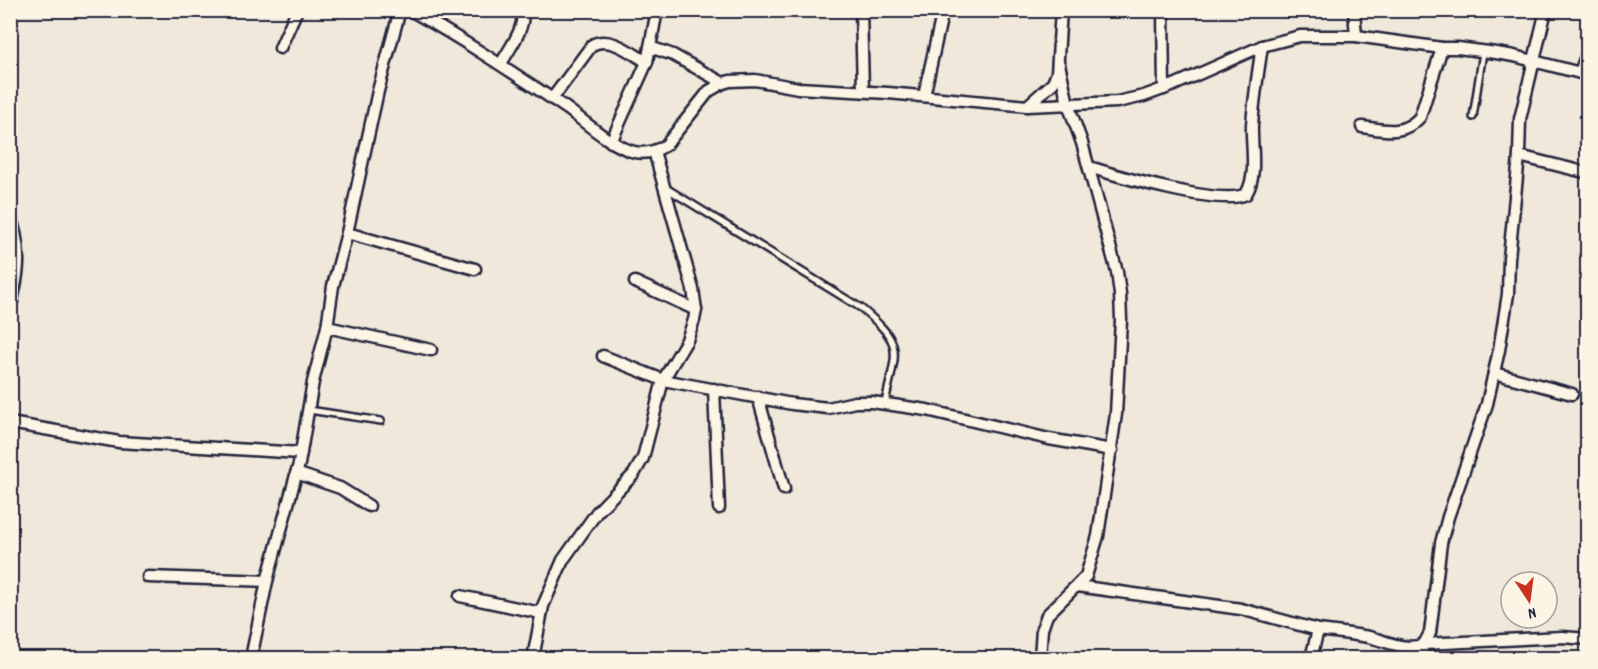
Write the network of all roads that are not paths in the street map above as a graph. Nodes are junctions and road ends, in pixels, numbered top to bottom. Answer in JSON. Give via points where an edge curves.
{"nodes":[{"id":1,"x":297,"y":10,"type":"edge"},
{"id":2,"x":400,"y":10,"type":"edge"},
{"id":3,"x":410,"y":10,"type":"edge"},
{"id":4,"x":521,"y":10,"type":"edge"},
{"id":5,"x":657,"y":10,"type":"edge"},
{"id":6,"x":861,"y":10,"type":"edge"},
{"id":7,"x":943,"y":10,"type":"edge"},
{"id":8,"x":1061,"y":10,"type":"edge"},
{"id":9,"x":1163,"y":10,"type":"edge"},
{"id":10,"x":1354,"y":10,"type":"edge"},
{"id":11,"x":1546,"y":10,"type":"edge"},
{"id":12,"x":1356,"y":36,"type":"junction"},
{"id":13,"x":1587,"y":44,"type":"edge"},
{"id":14,"x":1262,"y":46,"type":"junction"},
{"id":15,"x":650,"y":47,"type":"junction"},
{"id":16,"x":280,"y":48,"type":"dead end"},
{"id":17,"x":1442,"y":48,"type":"junction"},
{"id":18,"x":1483,"y":52,"type":"junction"},
{"id":19,"x":646,"y":62,"type":"junction"},
{"id":20,"x":1532,"y":62,"type":"junction"},
{"id":21,"x":501,"y":64,"type":"junction"},
{"id":22,"x":1059,"y":64,"type":"junction"},
{"id":23,"x":1582,"y":74,"type":"edge"},
{"id":24,"x":723,"y":83,"type":"junction"},
{"id":25,"x":1164,"y":89,"type":"junction"},
{"id":26,"x":863,"y":91,"type":"junction"},
{"id":27,"x":924,"y":96,"type":"junction"},
{"id":28,"x":552,"y":99,"type":"junction"},
{"id":29,"x":1068,"y":104,"type":"junction"},
{"id":30,"x":1027,"y":106,"type":"junction"},
{"id":31,"x":1473,"y":117,"type":"dead end"},
{"id":32,"x":1362,"y":127,"type":"dead end"},
{"id":33,"x":610,"y":142,"type":"junction"},
{"id":34,"x":654,"y":151,"type":"junction"},
{"id":35,"x":1519,"y":156,"type":"junction"},
{"id":36,"x":1089,"y":167,"type":"junction"},
{"id":37,"x":1587,"y":173,"type":"edge"},
{"id":38,"x":665,"y":188,"type":"junction"},
{"id":39,"x":10,"y":208,"type":"edge"},
{"id":40,"x":347,"y":233,"type":"junction"},
{"id":41,"x":475,"y":269,"type":"dead end"},
{"id":42,"x":636,"y":282,"type":"dead end"},
{"id":43,"x":696,"y":310,"type":"junction"},
{"id":44,"x":10,"y":320,"type":"edge"},
{"id":45,"x":327,"y":327,"type":"junction"},
{"id":46,"x":431,"y":350,"type":"dead end"},
{"id":47,"x":603,"y":356,"type":"dead end"},
{"id":48,"x":1494,"y":373,"type":"junction"},
{"id":49,"x":663,"y":380,"type":"junction"},
{"id":50,"x":714,"y":389,"type":"junction"},
{"id":51,"x":1572,"y":394,"type":"dead end"},
{"id":52,"x":759,"y":398,"type":"junction"},
{"id":53,"x":885,"y":404,"type":"junction"},
{"id":54,"x":308,"y":410,"type":"junction"},
{"id":55,"x":381,"y":421,"type":"dead end"},
{"id":56,"x":10,"y":423,"type":"edge"},
{"id":57,"x":1112,"y":450,"type":"junction"},
{"id":58,"x":301,"y":453,"type":"junction"},
{"id":59,"x":296,"y":473,"type":"junction"},
{"id":60,"x":784,"y":489,"type":"dead end"},
{"id":61,"x":369,"y":506,"type":"dead end"},
{"id":62,"x":719,"y":508,"type":"dead end"},
{"id":63,"x":148,"y":577,"type":"dead end"},
{"id":64,"x":267,"y":581,"type":"junction"},
{"id":65,"x":1077,"y":586,"type":"junction"},
{"id":66,"x":460,"y":596,"type":"dead end"},
{"id":67,"x":541,"y":613,"type":"junction"},
{"id":68,"x":1318,"y":630,"type":"junction"},
{"id":69,"x":1587,"y":639,"type":"edge"},
{"id":70,"x":1421,"y":645,"type":"junction"},
{"id":71,"x":251,"y":658,"type":"edge"},
{"id":72,"x":533,"y":658,"type":"edge"},
{"id":73,"x":1040,"y":658,"type":"edge"},
{"id":74,"x":1311,"y":658,"type":"edge"},
{"id":75,"x":1426,"y":658,"type":"edge"}],
"edges":[{"from":1,"to":16,"type":"street"},
{"from":2,"to":40,"type":"street"},
{"from":3,"to":21,"type":"street"},
{"from":4,"to":21,"type":"street","via":[[522,24]]},
{"from":5,"to":15,"type":"street"},
{"from":6,"to":26,"type":"street"},
{"from":7,"to":27,"type":"street"},
{"from":8,"to":22,"type":"street"},
{"from":9,"to":25,"type":"street"},
{"from":10,"to":12,"type":"street"},
{"from":11,"to":20,"type":"street"},
{"from":12,"to":14,"type":"street","via":[[1300,36]]},
{"from":12,"to":17,"type":"street"},
{"from":13,"to":23,"type":"lane"},
{"from":14,"to":25,"type":"street"},
{"from":14,"to":36,"type":"street","via":[[1254,100],[1253,173],[1246,194],[1232,198],[1188,192]]},
{"from":15,"to":19,"type":"street"},
{"from":15,"to":24,"type":"street"},
{"from":17,"to":18,"type":"street"},
{"from":17,"to":32,"type":"street","via":[[1420,117],[1413,124],[1398,131]]},
{"from":18,"to":20,"type":"street"},
{"from":18,"to":31,"type":"lane"},
{"from":19,"to":28,"type":"street","via":[[613,43],[599,41]]},
{"from":19,"to":33,"type":"street"},
{"from":20,"to":23,"type":"street"},
{"from":20,"to":35,"type":"street","via":[[1520,119]]},
{"from":21,"to":28,"type":"street"},
{"from":22,"to":29,"type":"street"},
{"from":22,"to":30,"type":"street","via":[[1053,83]]},
{"from":24,"to":26,"type":"street","via":[[755,80],[798,88]]},
{"from":24,"to":34,"type":"street","via":[[709,91],[666,145]]},
{"from":25,"to":29,"type":"street","via":[[1117,102]]},
{"from":26,"to":27,"type":"street"},
{"from":27,"to":30,"type":"street"},
{"from":28,"to":33,"type":"street"},
{"from":29,"to":30,"type":"street"},
{"from":29,"to":36,"type":"street"},
{"from":33,"to":34,"type":"street","via":[[633,152]]},
{"from":34,"to":38,"type":"street"},
{"from":35,"to":37,"type":"street"},
{"from":35,"to":48,"type":"street","via":[[1508,294]]},
{"from":36,"to":57,"type":"street","via":[[1120,294]]},
{"from":38,"to":43,"type":"street"},
{"from":38,"to":53,"type":"lane","via":[[861,308],[882,326],[895,351]]},
{"from":39,"to":44,"type":"lane","via":[[18,227],[21,278]]},
{"from":40,"to":41,"type":"street"},
{"from":40,"to":45,"type":"street"},
{"from":42,"to":43,"type":"street"},
{"from":43,"to":49,"type":"street","via":[[687,340]]},
{"from":45,"to":46,"type":"street"},
{"from":45,"to":54,"type":"street"},
{"from":47,"to":49,"type":"street"},
{"from":48,"to":51,"type":"street"},
{"from":48,"to":70,"type":"street","via":[[1488,404],[1441,543],[1432,624]]},
{"from":49,"to":50,"type":"street"},
{"from":49,"to":67,"type":"street","via":[[643,458],[569,551]]},
{"from":50,"to":52,"type":"street"},
{"from":50,"to":62,"type":"street"},
{"from":52,"to":53,"type":"street","via":[[828,408],[855,402]]},
{"from":52,"to":60,"type":"street"},
{"from":53,"to":57,"type":"street"},
{"from":54,"to":55,"type":"lane"},
{"from":54,"to":58,"type":"street"},
{"from":56,"to":58,"type":"street","via":[[119,441]]},
{"from":57,"to":65,"type":"street","via":[[1094,553],[1086,576]]},
{"from":58,"to":59,"type":"street"},
{"from":59,"to":61,"type":"street","via":[[340,488]]},
{"from":59,"to":64,"type":"street"},
{"from":63,"to":64,"type":"street"},
{"from":64,"to":71,"type":"street"},
{"from":65,"to":68,"type":"street","via":[[1240,609]]},
{"from":65,"to":73,"type":"street","via":[[1047,615]]},
{"from":66,"to":67,"type":"street"},
{"from":67,"to":72,"type":"street"},
{"from":68,"to":70,"type":"street","via":[[1371,637],[1395,645]]},
{"from":68,"to":74,"type":"street"},
{"from":69,"to":70,"type":"street"},
{"from":70,"to":75,"type":"street"}]}
